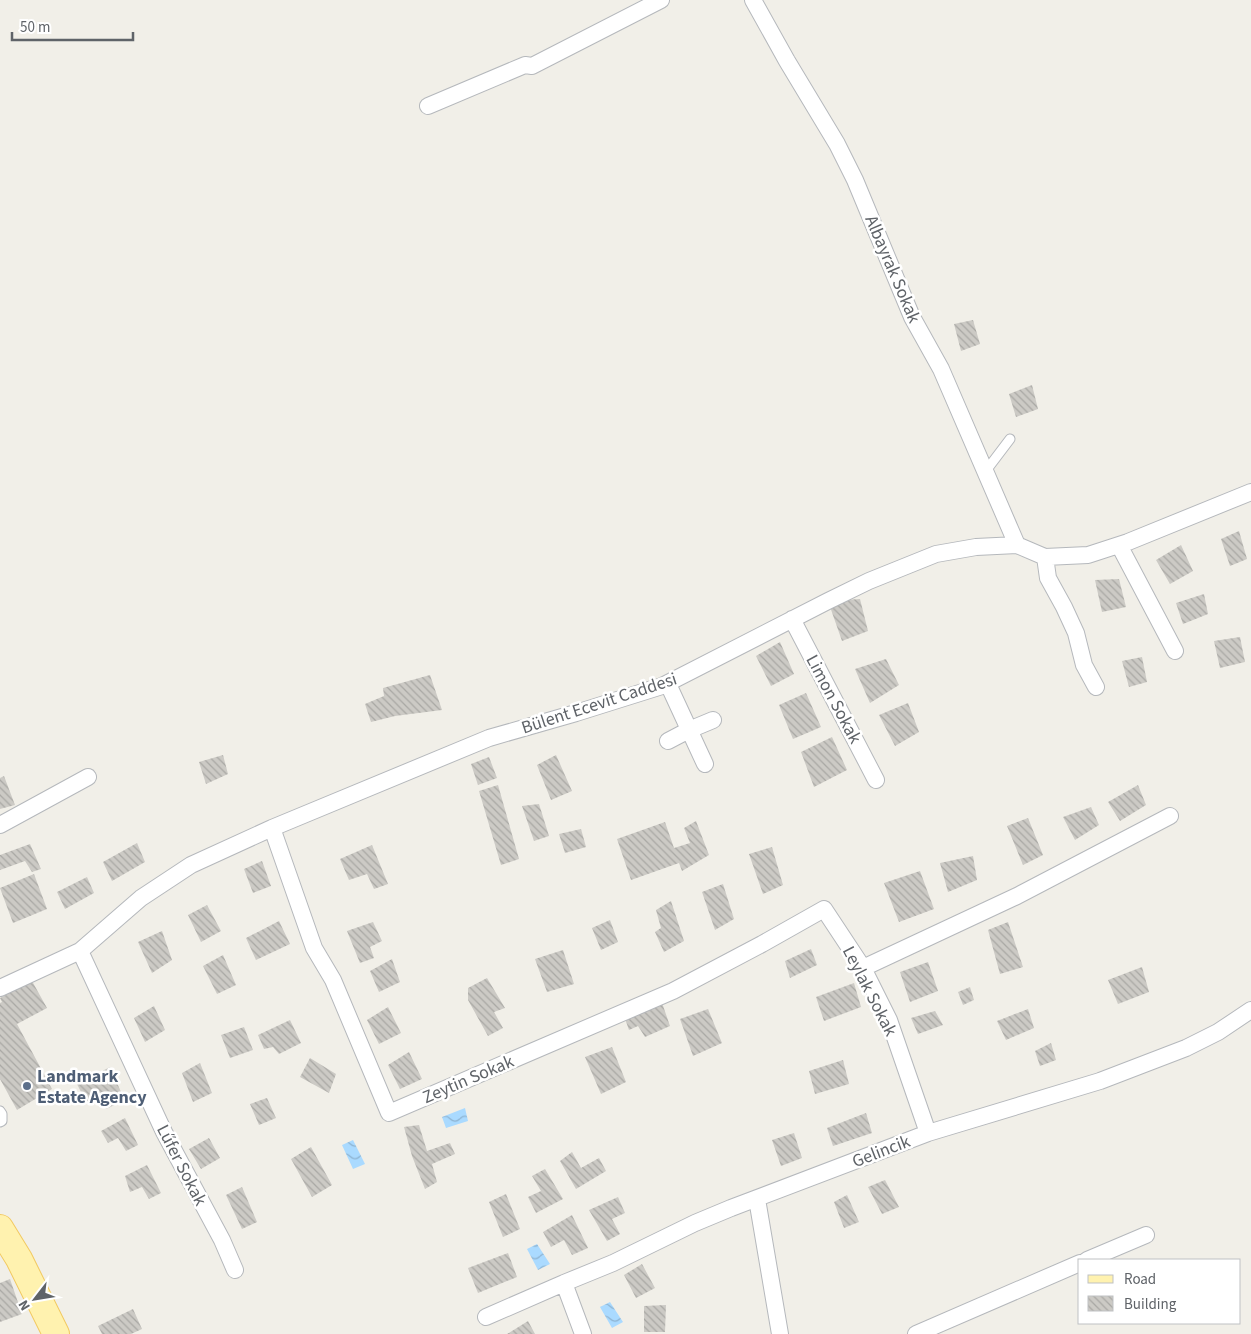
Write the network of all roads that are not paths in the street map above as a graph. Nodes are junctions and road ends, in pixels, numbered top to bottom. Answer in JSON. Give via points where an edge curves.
{"nodes":[{"id":1,"x":661,"y":0,"type":"edge"},
{"id":2,"x":753,"y":0,"type":"edge"},
{"id":3,"x":428,"y":106,"type":"dead end"},
{"id":4,"x":1010,"y":440,"type":"dead end"},
{"id":5,"x":985,"y":472,"type":"junction"},
{"id":6,"x":1251,"y":492,"type":"edge"},
{"id":7,"x":1119,"y":545,"type":"junction"},
{"id":8,"x":1017,"y":546,"type":"junction"},
{"id":9,"x":1045,"y":557,"type":"junction"},
{"id":10,"x":792,"y":619,"type":"junction"},
{"id":11,"x":1175,"y":651,"type":"dead end"},
{"id":12,"x":668,"y":684,"type":"junction"},
{"id":13,"x":1096,"y":687,"type":"dead end"},
{"id":14,"x":713,"y":720,"type":"dead end"},
{"id":15,"x":689,"y":730,"type":"junction"},
{"id":16,"x":668,"y":741,"type":"dead end"},
{"id":17,"x":705,"y":764,"type":"dead end"},
{"id":18,"x":88,"y":777,"type":"dead end"},
{"id":19,"x":876,"y":780,"type":"dead end"},
{"id":20,"x":1170,"y":816,"type":"dead end"},
{"id":21,"x":0,"y":825,"type":"edge"},
{"id":22,"x":272,"y":828,"type":"junction"},
{"id":23,"x":824,"y":908,"type":"joint"},
{"id":24,"x":80,"y":951,"type":"junction"},
{"id":25,"x":863,"y":968,"type":"junction"},
{"id":26,"x":0,"y":988,"type":"edge"},
{"id":27,"x":1251,"y":1010,"type":"edge"},
{"id":28,"x":0,"y":1111,"type":"edge"},
{"id":29,"x":0,"y":1122,"type":"edge"},
{"id":30,"x":928,"y":1134,"type":"junction"},
{"id":31,"x":757,"y":1199,"type":"junction"},
{"id":32,"x":0,"y":1228,"type":"edge"},
{"id":33,"x":1146,"y":1235,"type":"dead end"},
{"id":34,"x":1089,"y":1259,"type":"edge"},
{"id":35,"x":1078,"y":1265,"type":"edge"},
{"id":36,"x":235,"y":1270,"type":"dead end"},
{"id":37,"x":564,"y":1283,"type":"junction"},
{"id":38,"x":486,"y":1318,"type":"dead end"},
{"id":39,"x":56,"y":1334,"type":"edge"},
{"id":40,"x":583,"y":1334,"type":"edge"},
{"id":41,"x":780,"y":1334,"type":"edge"},
{"id":42,"x":916,"y":1334,"type":"edge"}],
"edges":[{"from":1,"to":3,"type":"street","via":[[532,66],[525,65]]},
{"from":2,"to":5,"type":"street","name":"Albayrak Sokak","via":[[855,180],[912,317],[941,369]]},
{"from":4,"to":5,"type":"lane"},
{"from":5,"to":8,"type":"street","name":"Albayrak Sokak"},
{"from":6,"to":7,"type":"street","name":"Bülent Ecevit Caddesi"},
{"from":7,"to":9,"type":"street","name":"Bülent Ecevit Caddesi","via":[[1088,555]]},
{"from":7,"to":11,"type":"street"},
{"from":8,"to":9,"type":"street","name":"Bülent Ecevit Caddesi"},
{"from":8,"to":10,"type":"street","name":"Bülent Ecevit Caddesi","via":[[976,547],[936,554],[869,581]]},
{"from":9,"to":13,"type":"street","via":[[1048,578],[1076,633],[1084,665]]},
{"from":10,"to":12,"type":"street","name":"Bülent Ecevit Caddesi"},
{"from":10,"to":19,"type":"street","name":"Limon Sokak"},
{"from":12,"to":15,"type":"street"},
{"from":12,"to":22,"type":"street","name":"Bülent Ecevit Caddesi","via":[[489,738]]},
{"from":14,"to":15,"type":"street"},
{"from":15,"to":16,"type":"street"},
{"from":15,"to":17,"type":"street"},
{"from":18,"to":21,"type":"street"},
{"from":20,"to":25,"type":"street","via":[[1017,896]]},
{"from":22,"to":23,"type":"street","name":"Zeytin Sokak","via":[[314,948],[333,980],[389,1113],[673,991]]},
{"from":22,"to":24,"type":"street","name":"Bülent Ecevit Caddesi","via":[[184,869],[141,898]]},
{"from":23,"to":25,"type":"street","name":"Leylak Sokak"},
{"from":24,"to":26,"type":"street","name":"Bülent Ecevit Caddesi"},
{"from":24,"to":36,"type":"street","name":"Lűfer Sokak","via":[[164,1132]]},
{"from":25,"to":30,"type":"street","name":"Leylak Sokak","via":[[889,1020]]},
{"from":27,"to":30,"type":"street","name":"Gelincik","via":[[1218,1032],[1153,1061],[1100,1081]]},
{"from":28,"to":29,"type":"lane"},
{"from":30,"to":31,"type":"street","name":"Gelincik"},
{"from":31,"to":37,"type":"street","name":"Gelincik","via":[[695,1223]]},
{"from":31,"to":41,"type":"street"},
{"from":32,"to":39,"type":"main road","via":[[20,1259]]},
{"from":33,"to":34,"type":"street"},
{"from":35,"to":42,"type":"street"},
{"from":37,"to":38,"type":"street","name":"Gelincik"},
{"from":37,"to":40,"type":"street"}]}
